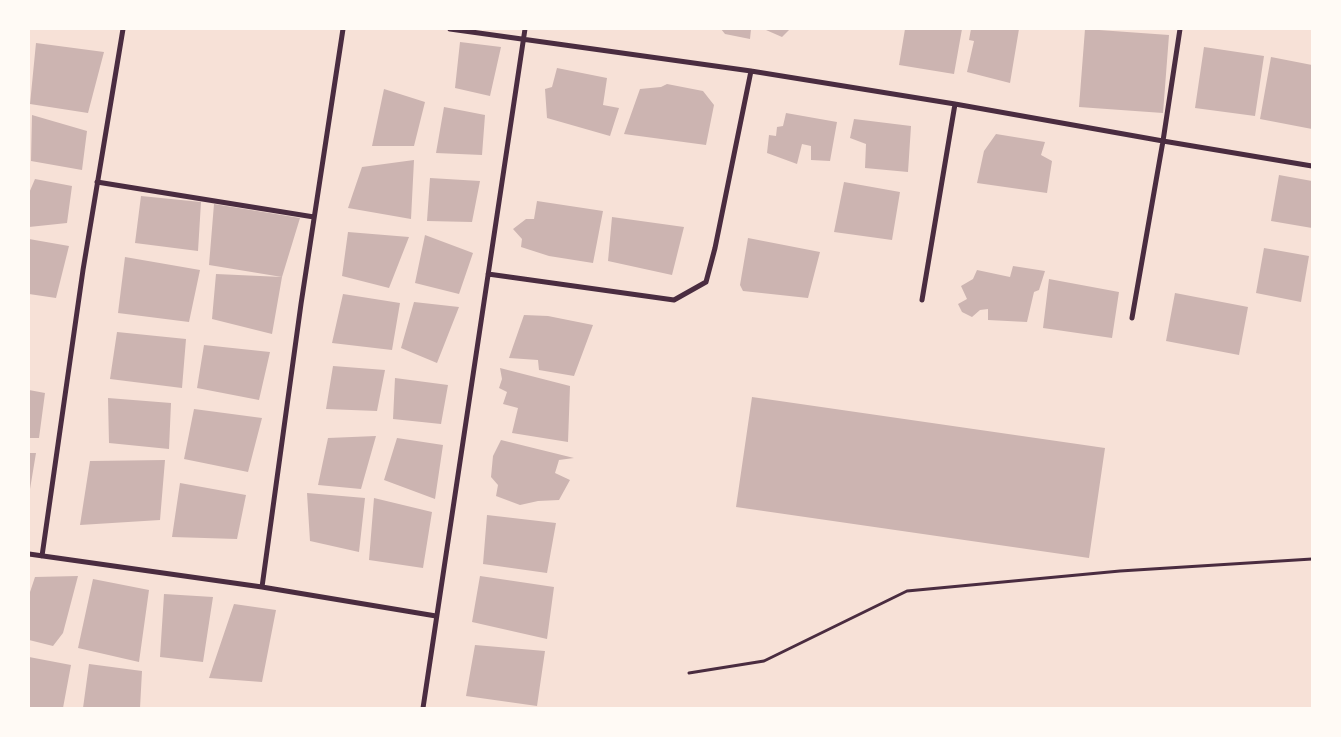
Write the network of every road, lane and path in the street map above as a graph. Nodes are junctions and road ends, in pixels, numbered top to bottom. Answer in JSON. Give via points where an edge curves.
{"nodes":[{"id":1,"x":123,"y":29,"type":"edge"},
{"id":2,"x":343,"y":29,"type":"edge"},
{"id":3,"x":450,"y":29,"type":"edge"},
{"id":4,"x":525,"y":29,"type":"edge"},
{"id":5,"x":1180,"y":29,"type":"edge"},
{"id":6,"x":523,"y":39,"type":"junction"},
{"id":7,"x":751,"y":72,"type":"junction"},
{"id":8,"x":955,"y":104,"type":"junction"},
{"id":9,"x":1163,"y":141,"type":"junction"},
{"id":10,"x":1312,"y":166,"type":"edge"},
{"id":11,"x":97,"y":182,"type":"junction"},
{"id":12,"x":314,"y":217,"type":"junction"},
{"id":13,"x":488,"y":274,"type":"junction"},
{"id":14,"x":922,"y":300,"type":"dead end"},
{"id":15,"x":1132,"y":318,"type":"dead end"},
{"id":16,"x":29,"y":554,"type":"edge"},
{"id":17,"x":42,"y":556,"type":"junction"},
{"id":18,"x":1312,"y":559,"type":"edge"},
{"id":19,"x":262,"y":587,"type":"junction"},
{"id":20,"x":436,"y":616,"type":"junction"},
{"id":21,"x":689,"y":672,"type":"dead end"},
{"id":22,"x":423,"y":708,"type":"edge"}],
"edges":[{"from":1,"to":11,"type":"street"},
{"from":2,"to":12,"type":"street"},
{"from":3,"to":6,"type":"street"},
{"from":4,"to":6,"type":"street"},
{"from":5,"to":9,"type":"street"},
{"from":6,"to":7,"type":"street"},
{"from":6,"to":13,"type":"street"},
{"from":7,"to":8,"type":"street"},
{"from":7,"to":13,"type":"street","via":[[706,282],[674,300]]},
{"from":8,"to":9,"type":"street"},
{"from":8,"to":14,"type":"street"},
{"from":9,"to":10,"type":"street"},
{"from":9,"to":15,"type":"street"},
{"from":11,"to":12,"type":"street"},
{"from":11,"to":17,"type":"street"},
{"from":12,"to":19,"type":"street"},
{"from":13,"to":20,"type":"street"},
{"from":16,"to":17,"type":"street"},
{"from":17,"to":19,"type":"street"},
{"from":18,"to":21,"type":"path","via":[[1120,571],[907,591],[764,661]]},
{"from":19,"to":20,"type":"street"},
{"from":20,"to":22,"type":"street"}]}
